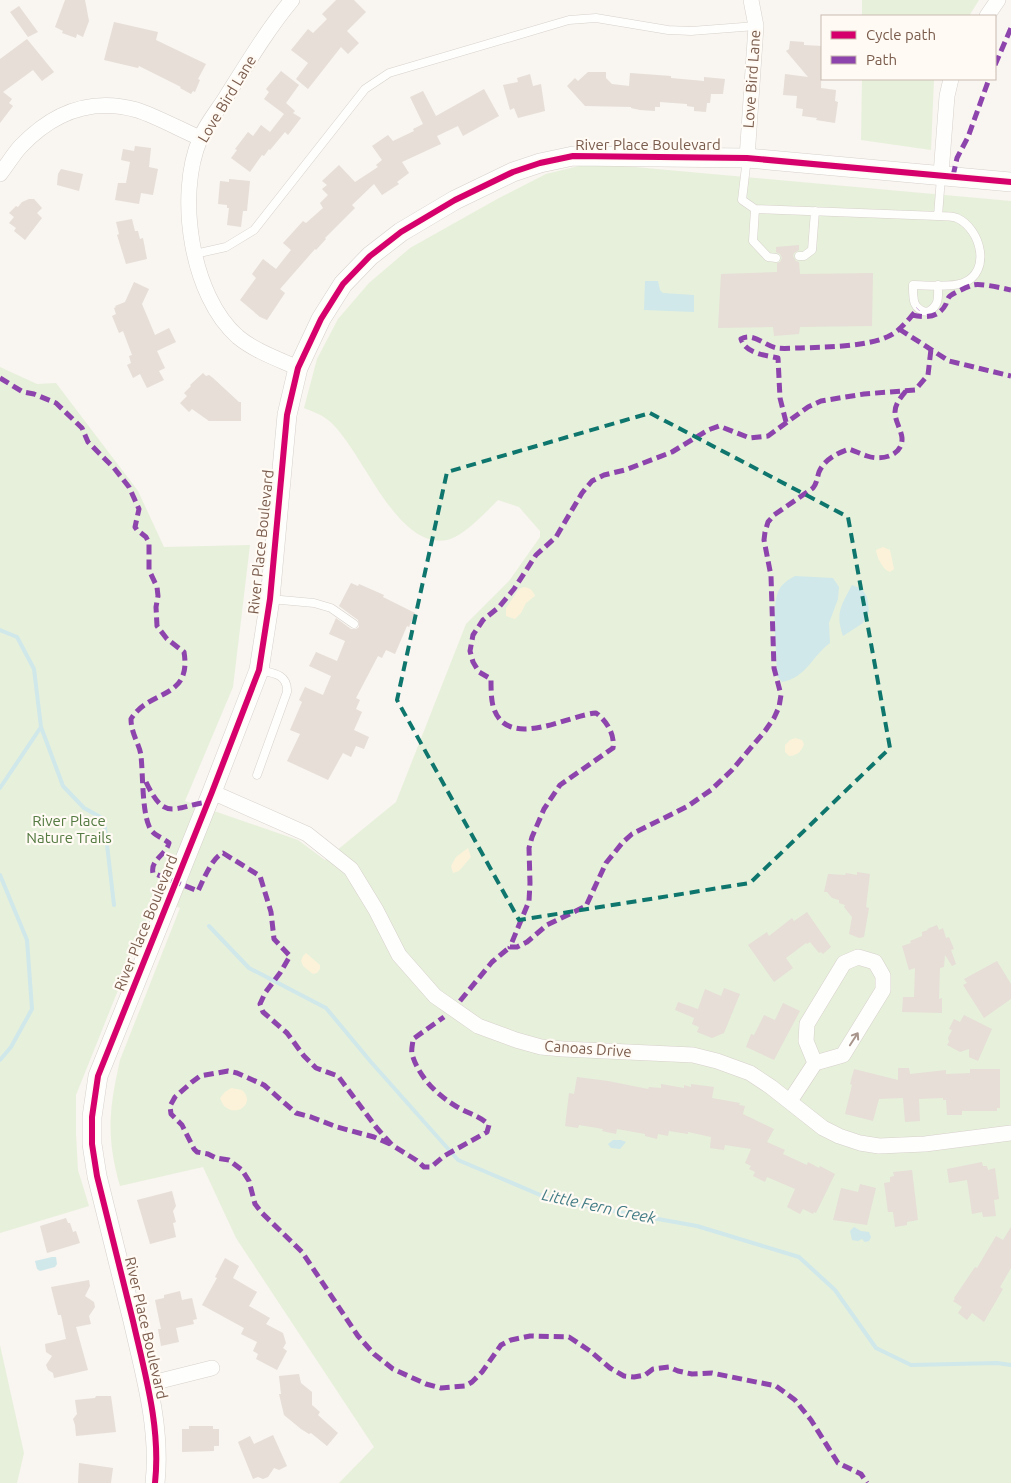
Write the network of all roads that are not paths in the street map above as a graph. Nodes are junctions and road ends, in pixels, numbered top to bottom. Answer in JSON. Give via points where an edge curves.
{"nodes":[{"id":1,"x":292,"y":0,"type":"edge"},
{"id":2,"x":750,"y":0,"type":"edge"},
{"id":3,"x":998,"y":0,"type":"edge"},
{"id":4,"x":988,"y":15,"type":"edge"},
{"id":5,"x":756,"y":26,"type":"junction"},
{"id":6,"x":951,"y":80,"type":"edge"},
{"id":7,"x":200,"y":138,"type":"junction"},
{"id":8,"x":747,"y":158,"type":"junction"},
{"id":9,"x":0,"y":174,"type":"edge"},
{"id":10,"x":941,"y":174,"type":"junction"},
{"id":11,"x":1011,"y":182,"type":"edge"},
{"id":12,"x":755,"y":209,"type":"junction"},
{"id":13,"x":815,"y":211,"type":"junction"},
{"id":14,"x":938,"y":216,"type":"junction"},
{"id":15,"x":195,"y":254,"type":"junction"},
{"id":16,"x":799,"y":256,"type":"dead end"},
{"id":17,"x":776,"y":258,"type":"dead end"},
{"id":18,"x":938,"y":285,"type":"dead end"},
{"id":19,"x":298,"y":368,"type":"junction"},
{"id":20,"x":270,"y":598,"type":"junction"},
{"id":21,"x":354,"y":624,"type":"dead end"},
{"id":22,"x":259,"y":670,"type":"junction"},
{"id":23,"x":257,"y":776,"type":"dead end"},
{"id":24,"x":212,"y":792,"type":"junction"},
{"id":25,"x":815,"y":1062,"type":"junction"},
{"id":26,"x":790,"y":1101,"type":"junction"},
{"id":27,"x":1011,"y":1133,"type":"edge"},
{"id":28,"x":212,"y":1368,"type":"dead end"},
{"id":29,"x":148,"y":1384,"type":"junction"},
{"id":30,"x":155,"y":1483,"type":"edge"}],
"edges":[{"from":1,"to":7,"type":"street","name":"Love Bird Lane"},
{"from":2,"to":5,"type":"street","name":"Love Bird Lane"},
{"from":3,"to":4,"type":"street"},
{"from":5,"to":8,"type":"street","name":"Love Bird Lane"},
{"from":5,"to":15,"type":"lane","via":[[691,31],[596,18],[569,20],[390,72],[365,89],[254,230],[226,247]]},
{"from":6,"to":10,"type":"street"},
{"from":7,"to":9,"type":"street","via":[[136,110],[86,106],[47,124],[21,147]]},
{"from":7,"to":15,"type":"street","name":"Love Bird Lane","via":[[190,171],[188,207]]},
{"from":8,"to":10,"type":"street","name":"River Place Boulevard"},
{"from":8,"to":12,"type":"lane","via":[[742,200]]},
{"from":8,"to":19,"type":"street","name":"River Place Boulevard","via":[[573,156],[513,172],[455,200],[401,232],[370,256],[344,284],[321,318]]},
{"from":10,"to":11,"type":"street","name":"River Place Boulevard"},
{"from":10,"to":14,"type":"lane"},
{"from":12,"to":13,"type":"lane"},
{"from":12,"to":17,"type":"lane","via":[[753,241],[768,257]]},
{"from":13,"to":14,"type":"lane"},
{"from":13,"to":16,"type":"lane","via":[[812,250]]},
{"from":14,"to":18,"type":"lane","via":[[954,217],[974,234],[981,260],[970,279]]},
{"from":15,"to":19,"type":"street","name":"Love Bird Lane","via":[[205,290],[226,324],[259,351]]},
{"from":19,"to":20,"type":"street","name":"River Place Boulevard","via":[[283,446]]},
{"from":20,"to":21,"type":"lane","via":[[331,608]]},
{"from":20,"to":22,"type":"street","name":"River Place Boulevard"},
{"from":22,"to":23,"type":"lane","via":[[284,679],[287,692]]},
{"from":22,"to":24,"type":"street","name":"River Place Boulevard"},
{"from":24,"to":26,"type":"street","name":"Canoas Drive","via":[[307,834],[351,869],[400,955],[435,996],[478,1026],[516,1040],[563,1050],[693,1055],[750,1074]]},
{"from":24,"to":29,"type":"street","name":"River Place Boulevard","via":[[98,1076],[92,1117],[92,1144],[98,1176]]},
{"from":25,"to":25,"type":"street","one_way":true,"via":[[843,1055],[863,1025],[883,990],[883,976],[875,962],[858,957],[844,962],[807,1024],[806,1041]]},
{"from":25,"to":26,"type":"street"},
{"from":26,"to":27,"type":"street","name":"Canoas Drive","via":[[823,1128],[860,1143],[879,1146],[925,1144]]},
{"from":28,"to":29,"type":"street"},
{"from":29,"to":30,"type":"street","name":"River Place Boulevard","via":[[156,1453]]}]}
